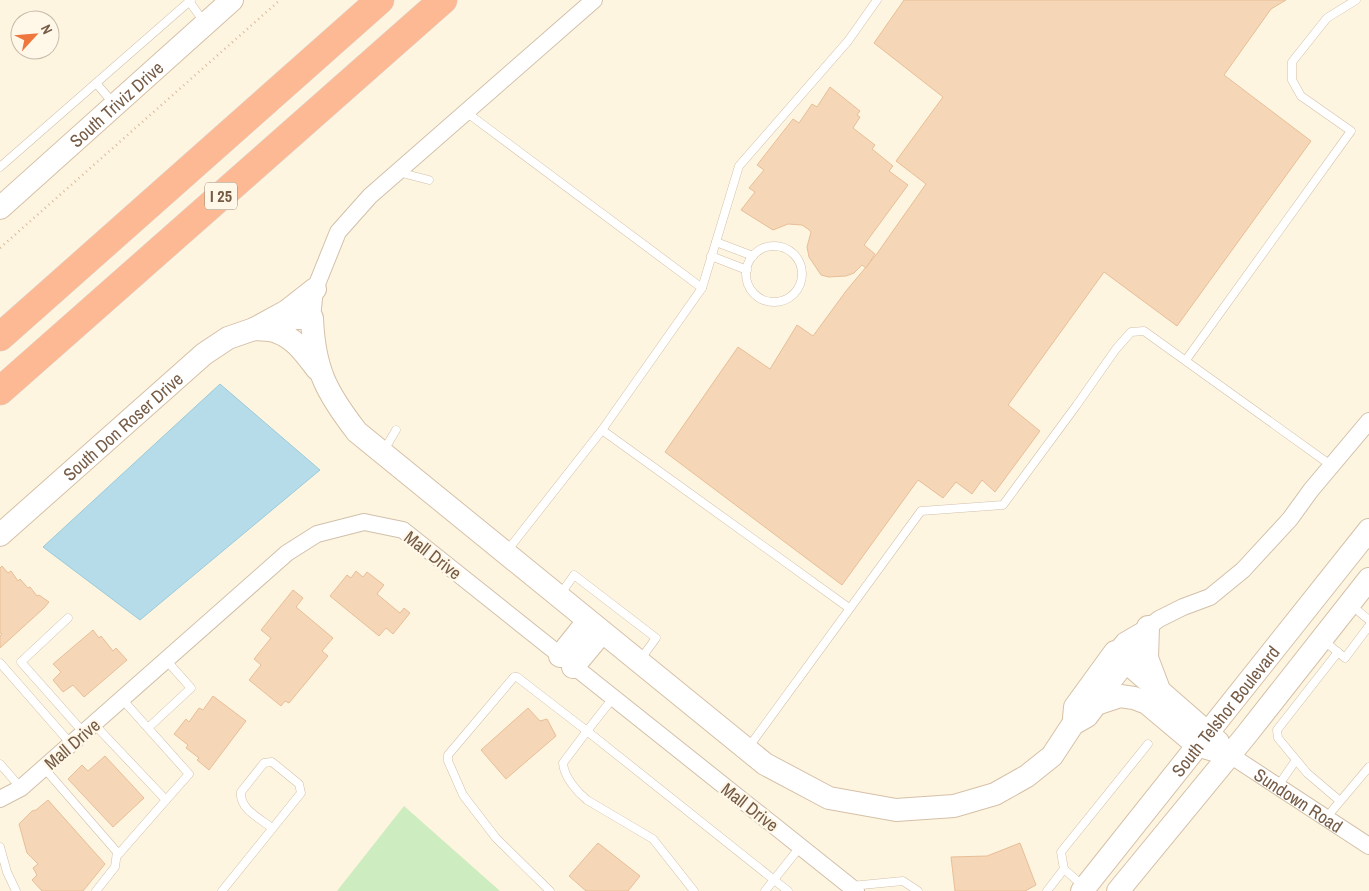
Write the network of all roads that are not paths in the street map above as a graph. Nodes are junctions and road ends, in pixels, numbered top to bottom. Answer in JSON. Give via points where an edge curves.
{"nodes":[{"id":1,"x":232,"y":0,"type":"edge"},
{"id":2,"x":380,"y":0,"type":"edge"},
{"id":3,"x":443,"y":0,"type":"edge"},
{"id":4,"x":594,"y":0,"type":"edge"},
{"id":5,"x":877,"y":0,"type":"edge"},
{"id":6,"x":1356,"y":0,"type":"edge"},
{"id":7,"x":190,"y":1,"type":"edge"},
{"id":8,"x":205,"y":24,"type":"junction"},
{"id":9,"x":96,"y":83,"type":"junction"},
{"id":10,"x":116,"y":106,"type":"junction"},
{"id":11,"x":466,"y":112,"type":"junction"},
{"id":12,"x":0,"y":167,"type":"edge"},
{"id":13,"x":398,"y":172,"type":"junction"},
{"id":14,"x":429,"y":180,"type":"dead end"},
{"id":15,"x":0,"y":208,"type":"edge"},
{"id":16,"x":716,"y":242,"type":"junction"},
{"id":17,"x":711,"y":256,"type":"junction"},
{"id":18,"x":753,"y":256,"type":"junction"},
{"id":19,"x":747,"y":270,"type":"junction"},
{"id":20,"x":702,"y":288,"type":"junction"},
{"id":21,"x":314,"y":289,"type":"junction"},
{"id":22,"x":312,"y":324,"type":"junction"},
{"id":23,"x":276,"y":325,"type":"junction"},
{"id":24,"x":0,"y":338,"type":"edge"},
{"id":25,"x":1186,"y":360,"type":"junction"},
{"id":26,"x":320,"y":374,"type":"junction"},
{"id":27,"x":0,"y":391,"type":"edge"},
{"id":28,"x":1369,"y":421,"type":"edge"},
{"id":29,"x":396,"y":430,"type":"dead end"},
{"id":30,"x":602,"y":430,"type":"junction"},
{"id":31,"x":382,"y":453,"type":"junction"},
{"id":32,"x":1332,"y":466,"type":"junction"},
{"id":33,"x":1369,"y":530,"type":"edge"},
{"id":34,"x":0,"y":535,"type":"edge"},
{"id":35,"x":505,"y":553,"type":"junction"},
{"id":36,"x":1369,"y":579,"type":"edge"},
{"id":37,"x":559,"y":597,"type":"junction"},
{"id":38,"x":1349,"y":604,"type":"junction"},
{"id":39,"x":849,"y":608,"type":"junction"},
{"id":40,"x":68,"y":618,"type":"dead end"},
{"id":41,"x":1369,"y":620,"type":"edge"},
{"id":42,"x":595,"y":626,"type":"junction"},
{"id":43,"x":1369,"y":626,"type":"edge"},
{"id":44,"x":1148,"y":627,"type":"junction"},
{"id":45,"x":1330,"y":645,"type":"junction"},
{"id":46,"x":166,"y":660,"type":"junction"},
{"id":47,"x":567,"y":661,"type":"junction"},
{"id":48,"x":639,"y":662,"type":"junction"},
{"id":49,"x":0,"y":663,"type":"edge"},
{"id":50,"x":1116,"y":665,"type":"junction"},
{"id":51,"x":46,"y":690,"type":"junction"},
{"id":52,"x":1153,"y":696,"type":"junction"},
{"id":53,"x":613,"y":698,"type":"junction"},
{"id":54,"x":122,"y":700,"type":"junction"},
{"id":55,"x":34,"y":702,"type":"junction"},
{"id":56,"x":1096,"y":704,"type":"junction"},
{"id":57,"x":1073,"y":724,"type":"junction"},
{"id":58,"x":89,"y":728,"type":"junction"},
{"id":59,"x":148,"y":728,"type":"junction"},
{"id":60,"x":587,"y":732,"type":"junction"},
{"id":61,"x":1202,"y":738,"type":"junction"},
{"id":62,"x":71,"y":744,"type":"junction"},
{"id":63,"x":1148,"y":744,"type":"dead end"},
{"id":64,"x":747,"y":749,"type":"junction"},
{"id":65,"x":1230,"y":755,"type":"junction"},
{"id":66,"x":1296,"y":760,"type":"junction"},
{"id":67,"x":0,"y":764,"type":"edge"},
{"id":68,"x":1369,"y":767,"type":"edge"},
{"id":69,"x":44,"y":768,"type":"junction"},
{"id":70,"x":1278,"y":786,"type":"junction"},
{"id":71,"x":21,"y":788,"type":"junction"},
{"id":72,"x":0,"y":799,"type":"edge"},
{"id":73,"x":166,"y":800,"type":"junction"},
{"id":74,"x":1340,"y":801,"type":"junction"},
{"id":75,"x":1326,"y":818,"type":"junction"},
{"id":76,"x":272,"y":828,"type":"junction"},
{"id":77,"x":1369,"y":846,"type":"edge"},
{"id":78,"x":0,"y":847,"type":"edge"},
{"id":79,"x":800,"y":847,"type":"junction"},
{"id":80,"x":117,"y":856,"type":"junction"},
{"id":81,"x":1064,"y":869,"type":"junction"},
{"id":82,"x":774,"y":880,"type":"junction"},
{"id":83,"x":853,"y":888,"type":"edge"},
{"id":84,"x":1085,"y":890,"type":"edge"},
{"id":85,"x":16,"y":891,"type":"edge"},
{"id":86,"x":96,"y":891,"type":"edge"},
{"id":87,"x":222,"y":891,"type":"edge"},
{"id":88,"x":550,"y":891,"type":"edge"},
{"id":89,"x":694,"y":891,"type":"edge"},
{"id":90,"x":765,"y":891,"type":"edge"},
{"id":91,"x":788,"y":891,"type":"edge"},
{"id":92,"x":918,"y":891,"type":"edge"},
{"id":93,"x":1047,"y":891,"type":"edge"},
{"id":94,"x":1118,"y":891,"type":"edge"}],
"edges":[{"from":1,"to":8,"type":"street","name":"South Triviz Drive"},
{"from":2,"to":24,"type":"highway","number":"I 25"},
{"from":3,"to":27,"type":"highway","number":"I 25"},
{"from":4,"to":11,"type":"street"},
{"from":5,"to":16,"type":"lane","via":[[848,41],[739,166]]},
{"from":6,"to":25,"type":"lane","via":[[1327,18],[1292,62],[1292,80],[1302,96],[1351,131]]},
{"from":7,"to":8,"type":"lane"},
{"from":7,"to":9,"type":"lane"},
{"from":8,"to":10,"type":"street","name":"South Triviz Drive"},
{"from":9,"to":10,"type":"lane"},
{"from":9,"to":12,"type":"lane"},
{"from":10,"to":15,"type":"street","name":"South Triviz Drive"},
{"from":11,"to":13,"type":"street"},
{"from":11,"to":20,"type":"lane"},
{"from":13,"to":14,"type":"lane"},
{"from":13,"to":21,"type":"street","via":[[370,196],[338,232]]},
{"from":16,"to":17,"type":"lane"},
{"from":16,"to":18,"type":"lane"},
{"from":17,"to":19,"type":"lane"},
{"from":17,"to":20,"type":"lane"},
{"from":18,"to":19,"type":"lane"},
{"from":18,"to":19,"type":"lane","via":[[763,248],[773,246],[791,251],[801,267],[800,285],[788,298],[771,302],[755,294],[747,278]]},
{"from":20,"to":30,"type":"lane"},
{"from":21,"to":22,"type":"street"},
{"from":21,"to":23,"type":"street"},
{"from":22,"to":23,"type":"street","name":"South Don Roser Drive"},
{"from":22,"to":26,"type":"street"},
{"from":23,"to":26,"type":"street","via":[[301,348]]},
{"from":23,"to":34,"type":"street","name":"South Don Roser Drive","via":[[228,338],[204,354]]},
{"from":25,"to":32,"type":"lane"},
{"from":25,"to":39,"type":"lane","via":[[1144,331],[1131,332],[1003,505],[922,511]]},
{"from":26,"to":31,"type":"street","via":[[336,406],[357,432]]},
{"from":28,"to":32,"type":"street"},
{"from":29,"to":31,"type":"lane"},
{"from":30,"to":35,"type":"lane"},
{"from":30,"to":39,"type":"lane"},
{"from":31,"to":35,"type":"street"},
{"from":32,"to":44,"type":"street","via":[[1290,519],[1243,570],[1210,598],[1183,607]]},
{"from":33,"to":61,"type":"street","name":"South Telshor Boulevard"},
{"from":35,"to":37,"type":"street"},
{"from":36,"to":38,"type":"street","name":"South Telshor Boulevard"},
{"from":37,"to":42,"type":"street"},
{"from":37,"to":48,"type":"lane","via":[[574,575],[656,638]]},
{"from":38,"to":41,"type":"lane"},
{"from":38,"to":45,"type":"street","name":"South Telshor Boulevard"},
{"from":39,"to":64,"type":"lane"},
{"from":40,"to":51,"type":"lane","via":[[21,662]]},
{"from":42,"to":47,"type":"street"},
{"from":42,"to":48,"type":"street"},
{"from":43,"to":45,"type":"lane","via":[[1345,658]]},
{"from":44,"to":50,"type":"street"},
{"from":44,"to":52,"type":"street","via":[[1147,658]]},
{"from":45,"to":65,"type":"street","name":"South Telshor Boulevard"},
{"from":45,"to":66,"type":"lane","via":[[1277,730],[1278,738]]},
{"from":46,"to":47,"type":"street","name":"Mall Drive","via":[[288,553],[317,534],[364,522],[403,530]]},
{"from":46,"to":54,"type":"street","name":"Mall Drive"},
{"from":46,"to":59,"type":"lane","via":[[191,688]]},
{"from":47,"to":53,"type":"street","name":"Mall Drive"},
{"from":48,"to":64,"type":"street"},
{"from":49,"to":55,"type":"lane"},
{"from":50,"to":52,"type":"street","name":"Sundown Road"},
{"from":50,"to":56,"type":"street"},
{"from":50,"to":57,"type":"street","via":[[1075,708]]},
{"from":51,"to":55,"type":"lane"},
{"from":51,"to":58,"type":"lane"},
{"from":52,"to":56,"type":"street","via":[[1120,696]]},
{"from":52,"to":61,"type":"street","name":"Sundown Road"},
{"from":53,"to":60,"type":"lane"},
{"from":53,"to":79,"type":"street","name":"Mall Drive"},
{"from":54,"to":58,"type":"street","name":"Mall Drive"},
{"from":54,"to":59,"type":"lane"},
{"from":55,"to":62,"type":"lane"},
{"from":56,"to":57,"type":"street","via":[[1087,716]]},
{"from":57,"to":64,"type":"street","via":[[1052,756],[1027,776],[995,794],[954,806],[896,810],[829,798],[765,764]]},
{"from":58,"to":62,"type":"street","name":"Mall Drive"},
{"from":58,"to":73,"type":"lane"},
{"from":59,"to":73,"type":"lane","via":[[189,774]]},
{"from":60,"to":82,"type":"lane"},
{"from":60,"to":88,"type":"lane","via":[[517,677],[510,680],[448,756],[463,795],[496,838]]},
{"from":60,"to":89,"type":"lane","via":[[563,763],[567,776],[580,795],[653,839]]},
{"from":61,"to":65,"type":"street","name":"Sundown Road"},
{"from":61,"to":84,"type":"street","name":"South Telshor Boulevard"},
{"from":62,"to":69,"type":"street","name":"Mall Drive"},
{"from":63,"to":81,"type":"lane","via":[[1061,852]]},
{"from":65,"to":70,"type":"street","name":"Sundown Road"},
{"from":65,"to":94,"type":"street","name":"South Telshor Boulevard"},
{"from":66,"to":70,"type":"lane"},
{"from":66,"to":74,"type":"lane"},
{"from":67,"to":71,"type":"lane"},
{"from":68,"to":74,"type":"lane"},
{"from":69,"to":71,"type":"street","name":"Mall Drive"},
{"from":69,"to":80,"type":"lane","via":[[116,849]]},
{"from":70,"to":75,"type":"street","name":"Sundown Road"},
{"from":71,"to":72,"type":"street","name":"Mall Drive"},
{"from":73,"to":80,"type":"lane"},
{"from":74,"to":75,"type":"lane"},
{"from":75,"to":77,"type":"street","name":"Sundown Road"},
{"from":76,"to":76,"type":"lane","via":[[301,788],[272,762],[267,762],[240,796],[244,806]]},
{"from":76,"to":87,"type":"lane"},
{"from":78,"to":85,"type":"lane"},
{"from":79,"to":82,"type":"lane"},
{"from":79,"to":83,"type":"street","name":"Mall Drive"},
{"from":80,"to":86,"type":"lane","via":[[115,867]]},
{"from":81,"to":84,"type":"lane"},
{"from":81,"to":93,"type":"lane"},
{"from":82,"to":90,"type":"lane"},
{"from":82,"to":91,"type":"lane"},
{"from":83,"to":92,"type":"lane","via":[[903,881]]}]}
